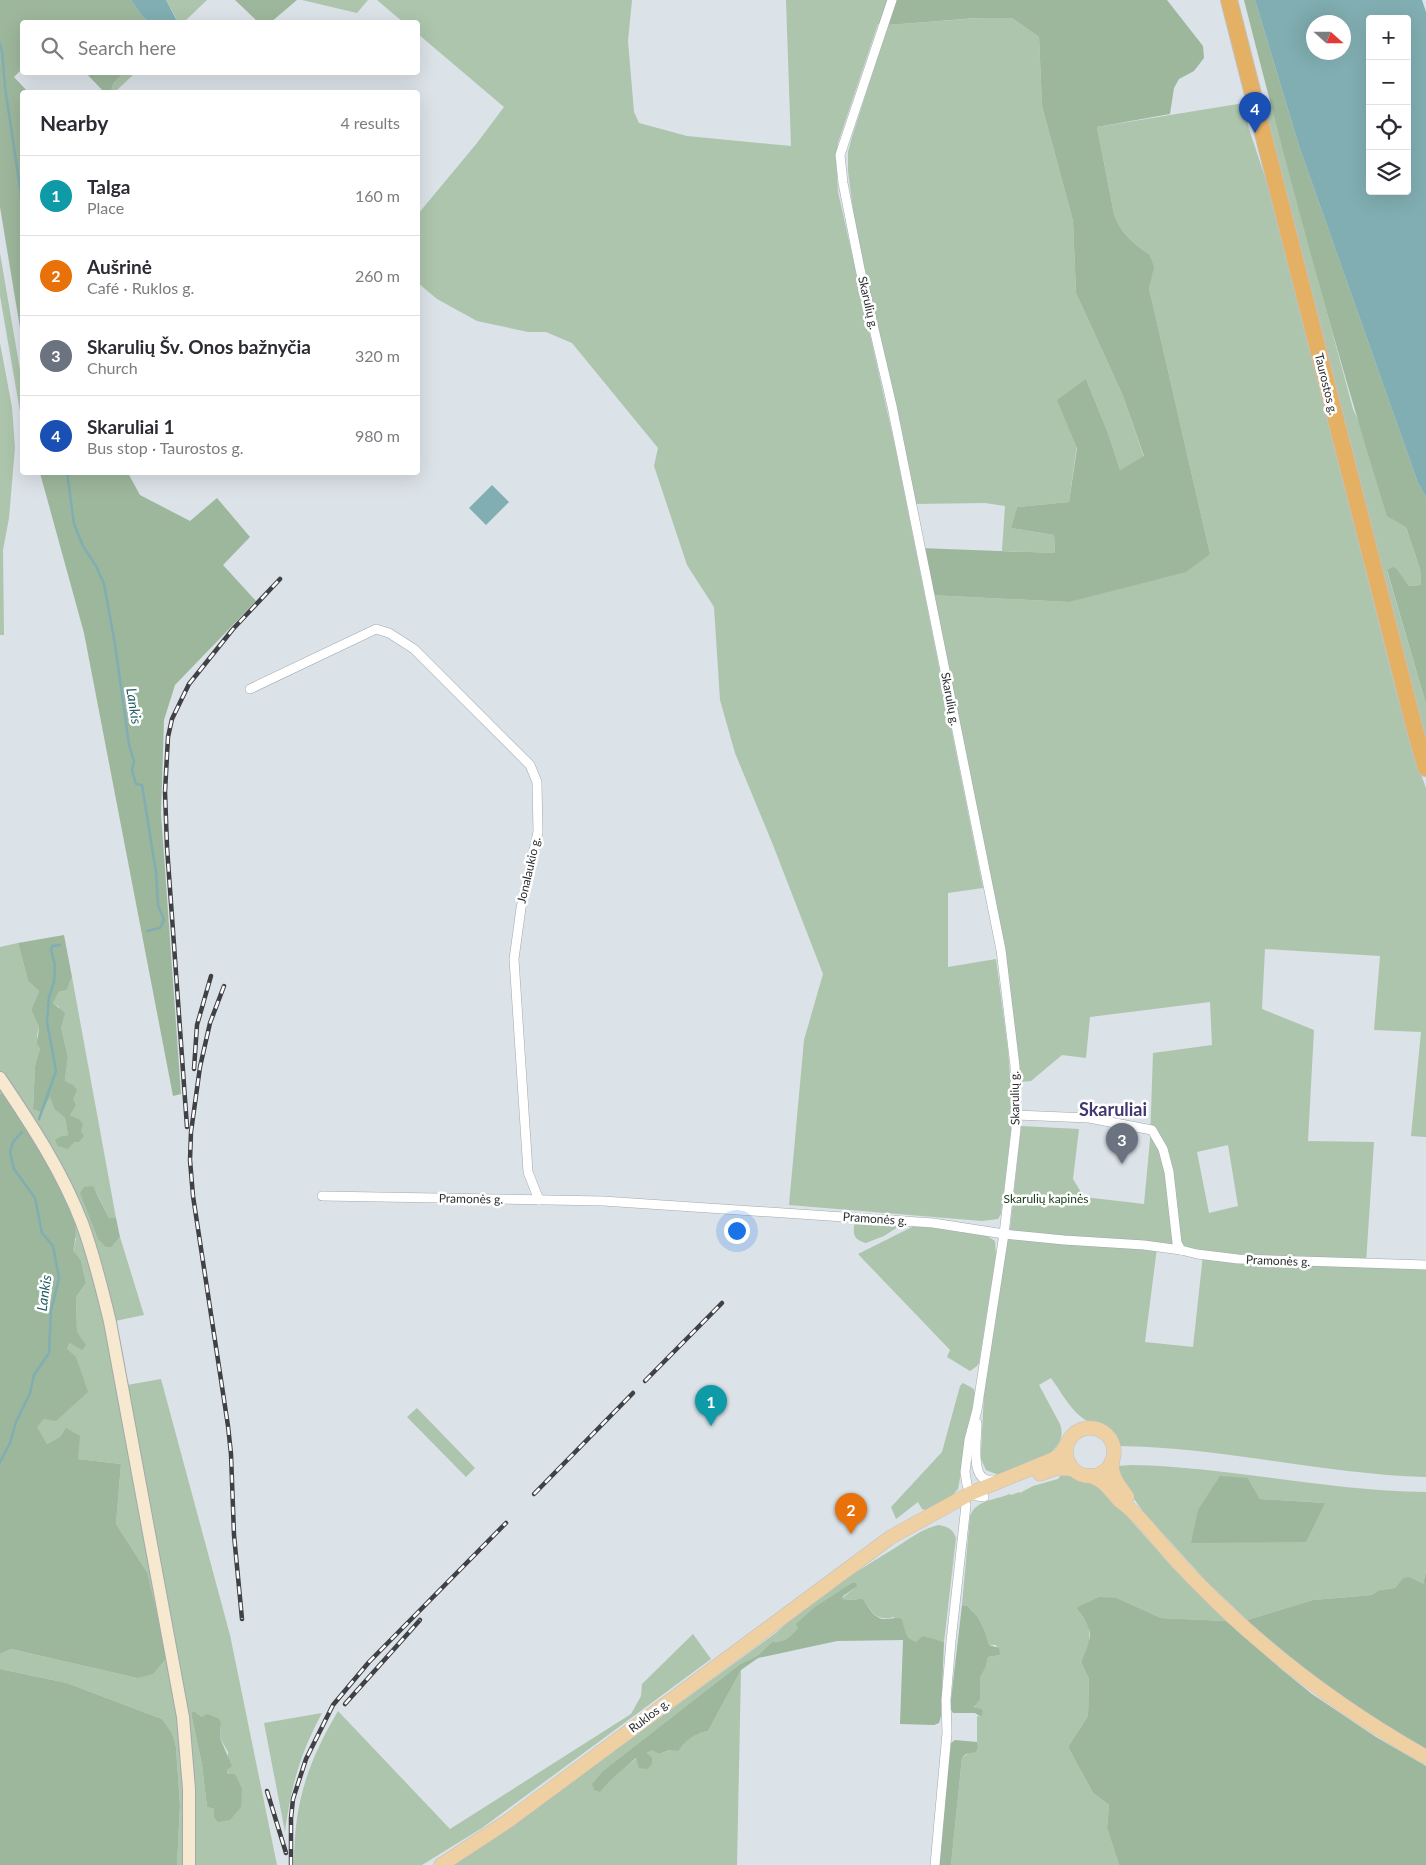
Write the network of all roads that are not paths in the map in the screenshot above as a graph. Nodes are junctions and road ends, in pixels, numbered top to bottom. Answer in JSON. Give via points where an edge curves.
{"nodes":[{"id":1,"x":892,"y":0,"type":"edge"},
{"id":2,"x":1229,"y":0,"type":"edge"},
{"id":3,"x":250,"y":689,"type":"dead end"},
{"id":4,"x":1426,"y":768,"type":"edge"},
{"id":5,"x":0,"y":1078,"type":"edge"},
{"id":6,"x":1016,"y":1116,"type":"junction"},
{"id":7,"x":322,"y":1196,"type":"dead end"},
{"id":8,"x":539,"y":1200,"type":"junction"},
{"id":9,"x":1004,"y":1234,"type":"junction"},
{"id":10,"x":1181,"y":1250,"type":"junction"},
{"id":11,"x":1426,"y":1265,"type":"edge"},
{"id":12,"x":977,"y":1410,"type":"junction"},
{"id":13,"x":1066,"y":1446,"type":"junction"},
{"id":14,"x":1112,"y":1462,"type":"junction"},
{"id":15,"x":1072,"y":1469,"type":"junction"},
{"id":16,"x":1091,"y":1476,"type":"junction"},
{"id":17,"x":996,"y":1481,"type":"junction"},
{"id":18,"x":974,"y":1498,"type":"junction"},
{"id":19,"x":1137,"y":1515,"type":"junction"},
{"id":20,"x":1426,"y":1757,"type":"edge"},
{"id":21,"x":189,"y":1865,"type":"edge"},
{"id":22,"x":441,"y":1865,"type":"edge"},
{"id":23,"x":935,"y":1865,"type":"edge"}],
"edges":[{"from":1,"to":6,"type":"street","name":"Skarulių g.","via":[[841,149],[843,183],[1001,950],[1015,1066]]},
{"from":2,"to":4,"type":"highway","name":"Taurostos g."},
{"from":3,"to":8,"type":"street","name":"Jonalaukio g.","via":[[376,629],[389,633],[414,649],[530,765],[537,782],[538,832],[521,908],[514,959],[528,1172]]},
{"from":5,"to":21,"type":"main road","via":[[43,1142],[71,1197],[85,1232],[106,1305],[183,1718],[189,1789]]},
{"from":6,"to":9,"type":"street","name":"Skarulių g."},
{"from":6,"to":10,"type":"street","via":[[1089,1118],[1152,1130],[1163,1148],[1169,1172],[1177,1243]]},
{"from":7,"to":8,"type":"street","name":"Pramonės g."},
{"from":8,"to":9,"type":"street","name":"Pramonės g.","via":[[847,1216],[942,1224]]},
{"from":9,"to":10,"type":"street","name":"Pramonės g."},
{"from":9,"to":12,"type":"street","name":"Skarulių g."},
{"from":10,"to":11,"type":"street","name":"Pramonės g.","via":[[1238,1259]]},
{"from":12,"to":17,"type":"street","name":"Skarulių g.","via":[[978,1472],[989,1481]]},
{"from":12,"to":18,"type":"street","name":"Skarulių g.","via":[[965,1472]]},
{"from":13,"to":14,"type":"main road","via":[[1077,1431],[1096,1428],[1112,1442]]},
{"from":13,"to":15,"type":"main road","via":[[1066,1459]]},
{"from":13,"to":17,"type":"main road","via":[[1054,1459]]},
{"from":14,"to":16,"type":"main road","via":[[1104,1472]]},
{"from":14,"to":19,"type":"main road","via":[[1113,1477]]},
{"from":15,"to":16,"type":"main road","via":[[1081,1475]]},
{"from":15,"to":18,"type":"main road","via":[[1057,1468]]},
{"from":16,"to":19,"type":"main road","via":[[1105,1483]]},
{"from":17,"to":18,"type":"main road"},
{"from":18,"to":22,"type":"main road","name":"Ruklos g.","via":[[855,1565],[508,1821]]},
{"from":18,"to":23,"type":"street","name":"Skarulių g.","via":[[951,1641],[947,1733]]},
{"from":19,"to":20,"type":"main road","via":[[1205,1590],[1267,1648],[1342,1705]]}]}
